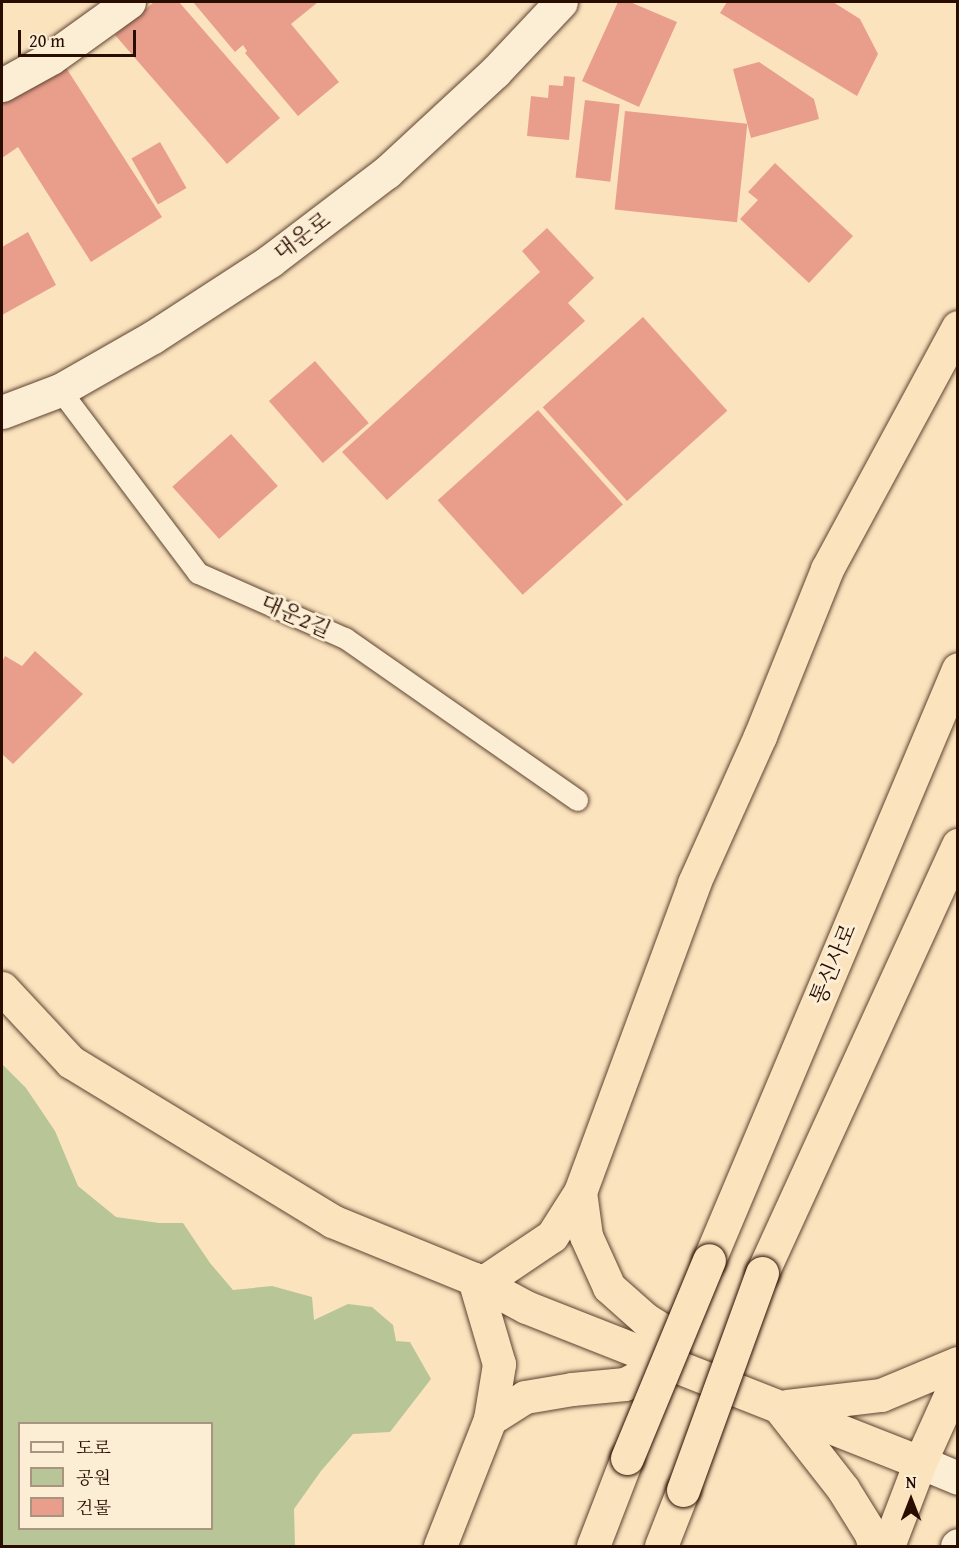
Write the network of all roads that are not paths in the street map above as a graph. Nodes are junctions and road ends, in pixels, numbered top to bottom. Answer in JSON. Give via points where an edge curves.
{"nodes":[{"id":1,"x":129,"y":2,"type":"edge"},
{"id":2,"x":561,"y":2,"type":"edge"},
{"id":3,"x":2,"y":85,"type":"edge"},
{"id":4,"x":957,"y":327,"type":"edge"},
{"id":5,"x":60,"y":390,"type":"junction"},
{"id":6,"x":2,"y":412,"type":"edge"},
{"id":7,"x":957,"y":669,"type":"edge"},
{"id":8,"x":577,"y":800,"type":"dead end"},
{"id":9,"x":957,"y":844,"type":"edge"},
{"id":10,"x":2,"y":988,"type":"edge"},
{"id":11,"x":580,"y":1192,"type":"junction"},
{"id":12,"x":478,"y":1281,"type":"junction"},
{"id":13,"x":957,"y":1363,"type":"edge"},
{"id":14,"x":670,"y":1364,"type":"junction"},
{"id":15,"x":957,"y":1378,"type":"edge"},
{"id":16,"x":779,"y":1407,"type":"junction"},
{"id":17,"x":490,"y":1419,"type":"junction"},
{"id":18,"x":920,"y":1462,"type":"junction"},
{"id":19,"x":957,"y":1478,"type":"edge"},
{"id":20,"x":440,"y":1546,"type":"edge"},
{"id":21,"x":593,"y":1546,"type":"edge"},
{"id":22,"x":661,"y":1546,"type":"edge"},
{"id":23,"x":874,"y":1546,"type":"edge"},
{"id":24,"x":888,"y":1546,"type":"edge"}],
"edges":[{"from":1,"to":3,"type":"street","via":[[51,58]]},
{"from":2,"to":5,"type":"street","name":"대운로","via":[[495,72],[387,172],[270,261],[153,337]]},
{"from":4,"to":11,"type":"highway","via":[[827,569],[760,736],[694,883]]},
{"from":5,"to":6,"type":"street","name":"대운로"},
{"from":5,"to":8,"type":"lane","name":"대운2길","via":[[198,573],[345,638]]},
{"from":7,"to":21,"type":"highway","name":"통신사로","bridge":true},
{"from":9,"to":22,"type":"highway","bridge":true,"via":[[762,1273]]},
{"from":10,"to":12,"type":"highway","via":[[72,1062],[332,1221]]},
{"from":11,"to":12,"type":"highway","via":[[552,1236]]},
{"from":11,"to":14,"type":"highway","via":[[586,1236],[609,1287],[666,1332]]},
{"from":12,"to":14,"type":"highway","via":[[526,1307]]},
{"from":12,"to":17,"type":"highway","via":[[498,1364]]},
{"from":13,"to":16,"type":"highway","via":[[881,1395]]},
{"from":14,"to":16,"type":"highway"},
{"from":14,"to":17,"type":"highway","via":[[626,1384],[525,1397]]},
{"from":15,"to":18,"type":"highway"},
{"from":16,"to":18,"type":"highway"},
{"from":16,"to":23,"type":"highway","via":[[843,1489],[871,1534]]},
{"from":17,"to":20,"type":"highway"},
{"from":18,"to":19,"type":"street"},
{"from":18,"to":24,"type":"highway"}]}
